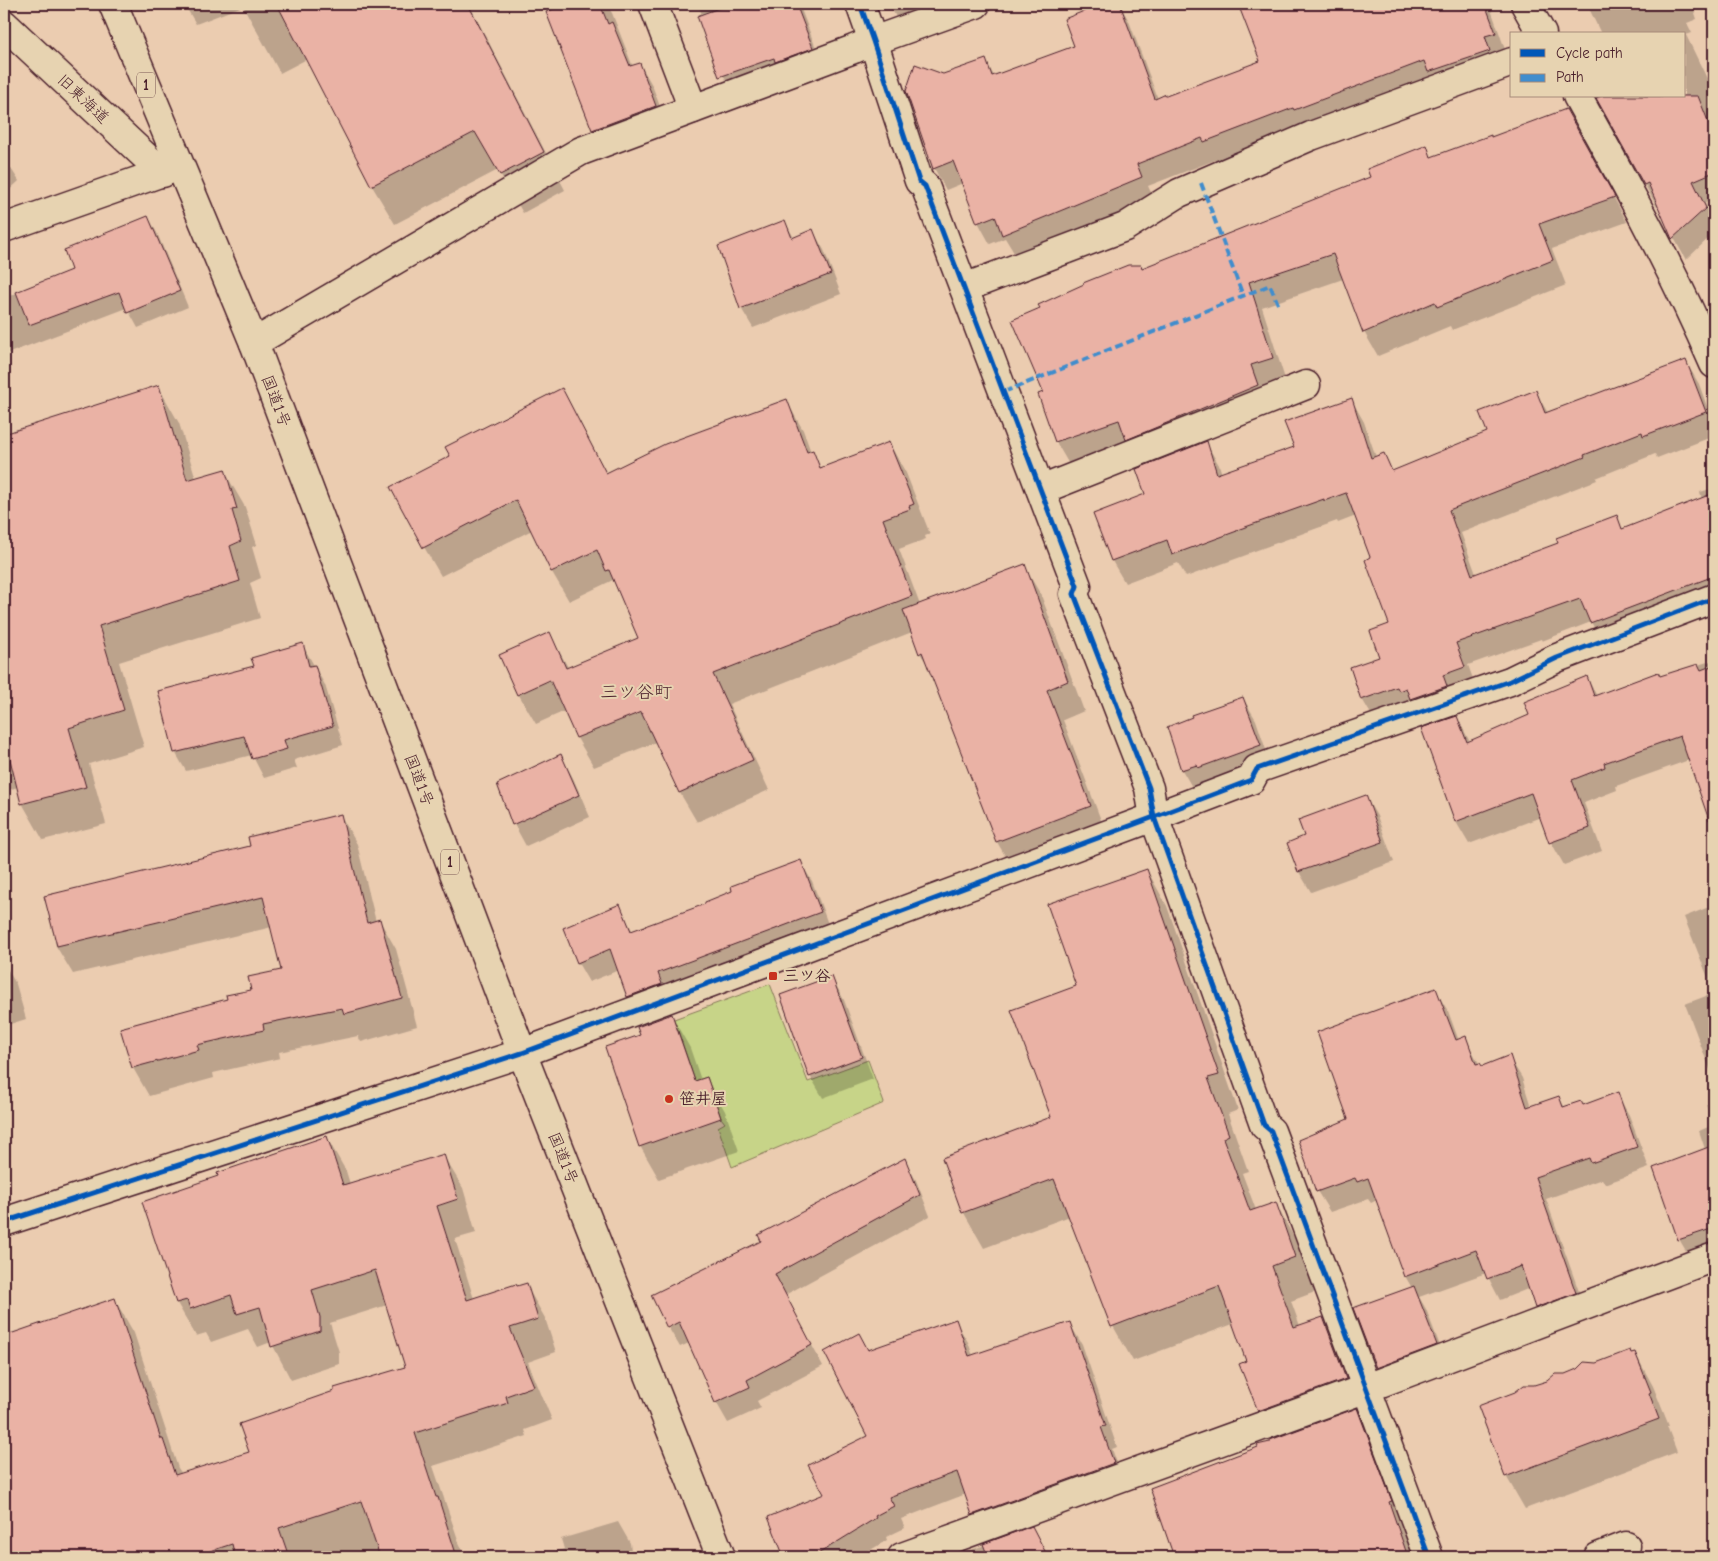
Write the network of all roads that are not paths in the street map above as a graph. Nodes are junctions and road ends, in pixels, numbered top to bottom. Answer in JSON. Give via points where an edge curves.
{"nodes":[{"id":1,"x":113,"y":4,"type":"edge"},
{"id":2,"x":653,"y":4,"type":"edge"},
{"id":3,"x":860,"y":4,"type":"edge"},
{"id":4,"x":976,"y":4,"type":"edge"},
{"id":5,"x":1525,"y":4,"type":"edge"},
{"id":6,"x":4,"y":24,"type":"edge"},
{"id":7,"x":1541,"y":32,"type":"edge"},
{"id":8,"x":873,"y":41,"type":"junction"},
{"id":9,"x":1510,"y":63,"type":"edge"},
{"id":10,"x":1578,"y":98,"type":"edge"},
{"id":11,"x":693,"y":109,"type":"junction"},
{"id":12,"x":171,"y":170,"type":"junction"},
{"id":13,"x":4,"y":228,"type":"edge"},
{"id":14,"x":964,"y":288,"type":"junction"},
{"id":15,"x":254,"y":343,"type":"junction"},
{"id":16,"x":1714,"y":364,"type":"edge"},
{"id":17,"x":1306,"y":385,"type":"dead end"},
{"id":18,"x":1042,"y":490,"type":"junction"},
{"id":19,"x":1714,"y":598,"type":"edge"},
{"id":20,"x":1154,"y":817,"type":"junction"},
{"id":21,"x":522,"y":1053,"type":"junction"},
{"id":22,"x":4,"y":1222,"type":"edge"},
{"id":23,"x":1714,"y":1257,"type":"edge"},
{"id":24,"x":1367,"y":1388,"type":"junction"},
{"id":25,"x":1626,"y":1546,"type":"dead end"},
{"id":26,"x":721,"y":1557,"type":"edge"},
{"id":27,"x":902,"y":1557,"type":"edge"},
{"id":28,"x":1429,"y":1557,"type":"edge"},
{"id":29,"x":1598,"y":1557,"type":"edge"}],
"edges":[{"from":1,"to":12,"type":"main road","name":"国道1号","number":"1"},
{"from":2,"to":11,"type":"main road"},
{"from":3,"to":8,"type":"main road"},
{"from":4,"to":8,"type":"main road"},
{"from":5,"to":7,"type":"main road"},
{"from":6,"to":12,"type":"main road","name":"旧東海道"},
{"from":8,"to":11,"type":"main road"},
{"from":8,"to":14,"type":"main road","via":[[919,181],[925,186]]},
{"from":9,"to":14,"type":"main road","via":[[1311,136],[1179,193],[1125,227]]},
{"from":10,"to":16,"type":"main road","via":[[1691,310]]},
{"from":11,"to":15,"type":"main road","via":[[581,151]]},
{"from":12,"to":13,"type":"main road"},
{"from":12,"to":15,"type":"main road","name":"国道1号","number":"1"},
{"from":14,"to":18,"type":"main road"},
{"from":15,"to":21,"type":"main road","name":"国道1号","number":"1"},
{"from":17,"to":18,"type":"main road"},
{"from":18,"to":20,"type":"main road","via":[[1077,586],[1074,594],[1149,788]]},
{"from":19,"to":20,"type":"main road","via":[[1557,658],[1510,681],[1257,769],[1251,780]]},
{"from":20,"to":21,"type":"main road"},
{"from":20,"to":24,"type":"main road","via":[[1264,1125],[1271,1131]]},
{"from":21,"to":22,"type":"main road"},
{"from":21,"to":26,"type":"main road","name":"国道1号","number":"1"},
{"from":23,"to":24,"type":"main road"},
{"from":24,"to":27,"type":"main road"},
{"from":24,"to":28,"type":"main road"},
{"from":25,"to":29,"type":"main road"}]}
